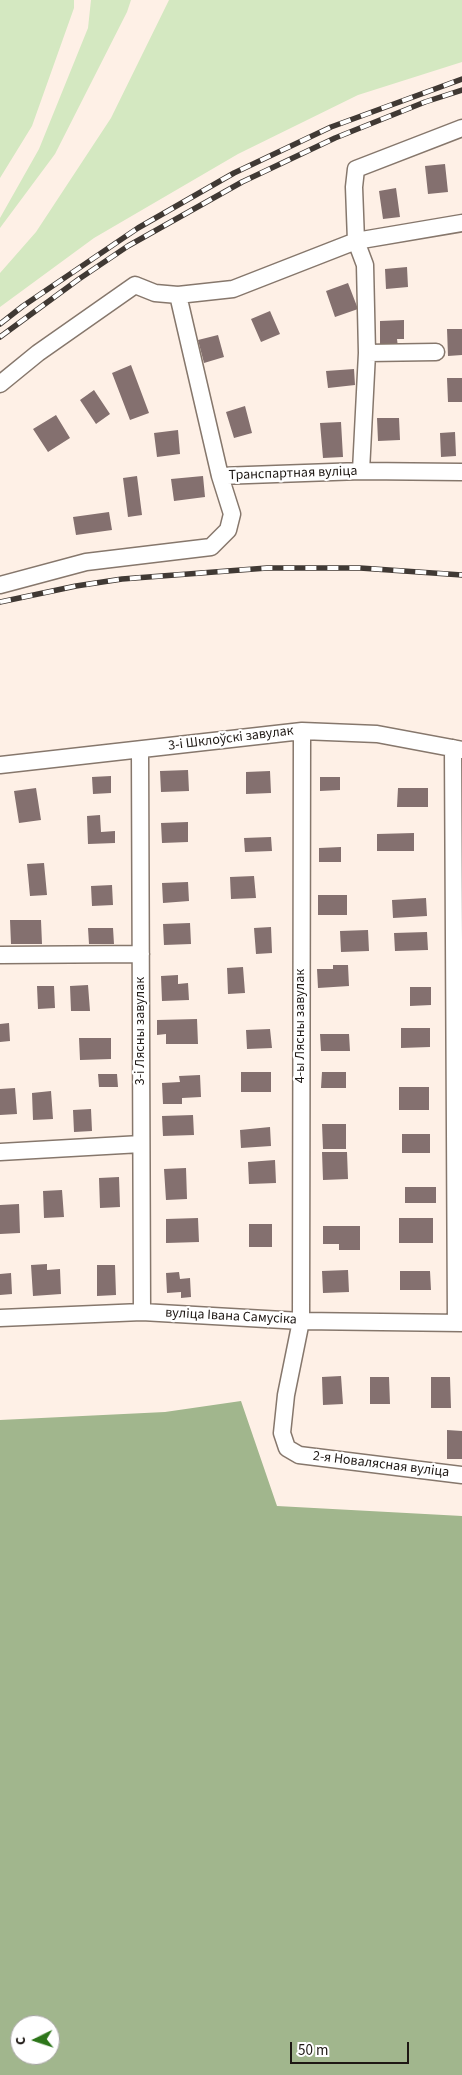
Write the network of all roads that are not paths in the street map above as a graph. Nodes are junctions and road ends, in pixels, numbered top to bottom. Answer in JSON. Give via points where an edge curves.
{"nodes":[{"id":1,"x":462,"y":128,"type":"edge"},
{"id":2,"x":462,"y":223,"type":"edge"},
{"id":3,"x":356,"y":241,"type":"junction"},
{"id":4,"x":178,"y":295,"type":"junction"},
{"id":5,"x":436,"y":352,"type":"dead end"},
{"id":6,"x":367,"y":353,"type":"junction"},
{"id":7,"x":0,"y":384,"type":"edge"},
{"id":8,"x":361,"y":471,"type":"junction"},
{"id":9,"x":462,"y":472,"type":"edge"},
{"id":10,"x":220,"y":476,"type":"junction"},
{"id":11,"x":0,"y":585,"type":"edge"},
{"id":12,"x":302,"y":731,"type":"junction"},
{"id":13,"x":458,"y":749,"type":"edge"},
{"id":14,"x":140,"y":750,"type":"junction"},
{"id":15,"x":0,"y":765,"type":"edge"},
{"id":16,"x":141,"y":954,"type":"junction"},
{"id":17,"x":0,"y":955,"type":"edge"},
{"id":18,"x":142,"y":1144,"type":"junction"},
{"id":19,"x":0,"y":1152,"type":"edge"},
{"id":20,"x":142,"y":1312,"type":"junction"},
{"id":21,"x":0,"y":1318,"type":"edge"},
{"id":22,"x":301,"y":1321,"type":"junction"},
{"id":23,"x":459,"y":1323,"type":"edge"},
{"id":24,"x":299,"y":1455,"type":"joint"},
{"id":25,"x":462,"y":1475,"type":"edge"}],
"edges":[{"from":1,"to":3,"type":"street","via":[[356,169]]},
{"from":2,"to":3,"type":"street"},
{"from":3,"to":4,"type":"street","via":[[233,289]]},
{"from":3,"to":6,"type":"street","via":[[365,265]]},
{"from":4,"to":7,"type":"street","via":[[154,293],[135,285],[38,353]]},
{"from":4,"to":10,"type":"street","name":"Транспартная вуліца"},
{"from":5,"to":6,"type":"street"},
{"from":6,"to":8,"type":"street"},
{"from":8,"to":9,"type":"street","name":"Транспартная вуліца"},
{"from":8,"to":10,"type":"street","name":"Транспартная вуліца"},
{"from":10,"to":11,"type":"street","via":[[232,514],[228,530],[211,547],[86,562]]},
{"from":12,"to":13,"type":"street","name":"3-і Шклоўскі завулак","via":[[377,734]]},
{"from":12,"to":14,"type":"street","name":"3-і Шклоўскі завулак"},
{"from":12,"to":22,"type":"street","name":"4-ы Лясны завулак"},
{"from":13,"to":23,"type":"street"},
{"from":14,"to":15,"type":"street","name":"3-і Шклоўскі завулак"},
{"from":14,"to":16,"type":"street","name":"3-і Лясны завулак"},
{"from":16,"to":17,"type":"street"},
{"from":16,"to":18,"type":"street","name":"3-і Лясны завулак"},
{"from":18,"to":19,"type":"street"},
{"from":18,"to":20,"type":"street","name":"3-і Лясны завулак"},
{"from":20,"to":21,"type":"street","name":"вуліца Івана Самусіка"},
{"from":20,"to":22,"type":"street","name":"вуліца Івана Самусіка"},
{"from":22,"to":23,"type":"street","name":"вуліца Івана Самусіка"},
{"from":22,"to":24,"type":"street","name":"4-ы Лясны завулак","via":[[282,1433],[287,1448]]},
{"from":24,"to":25,"type":"street","name":"2-я Новалясная вуліца"}]}
